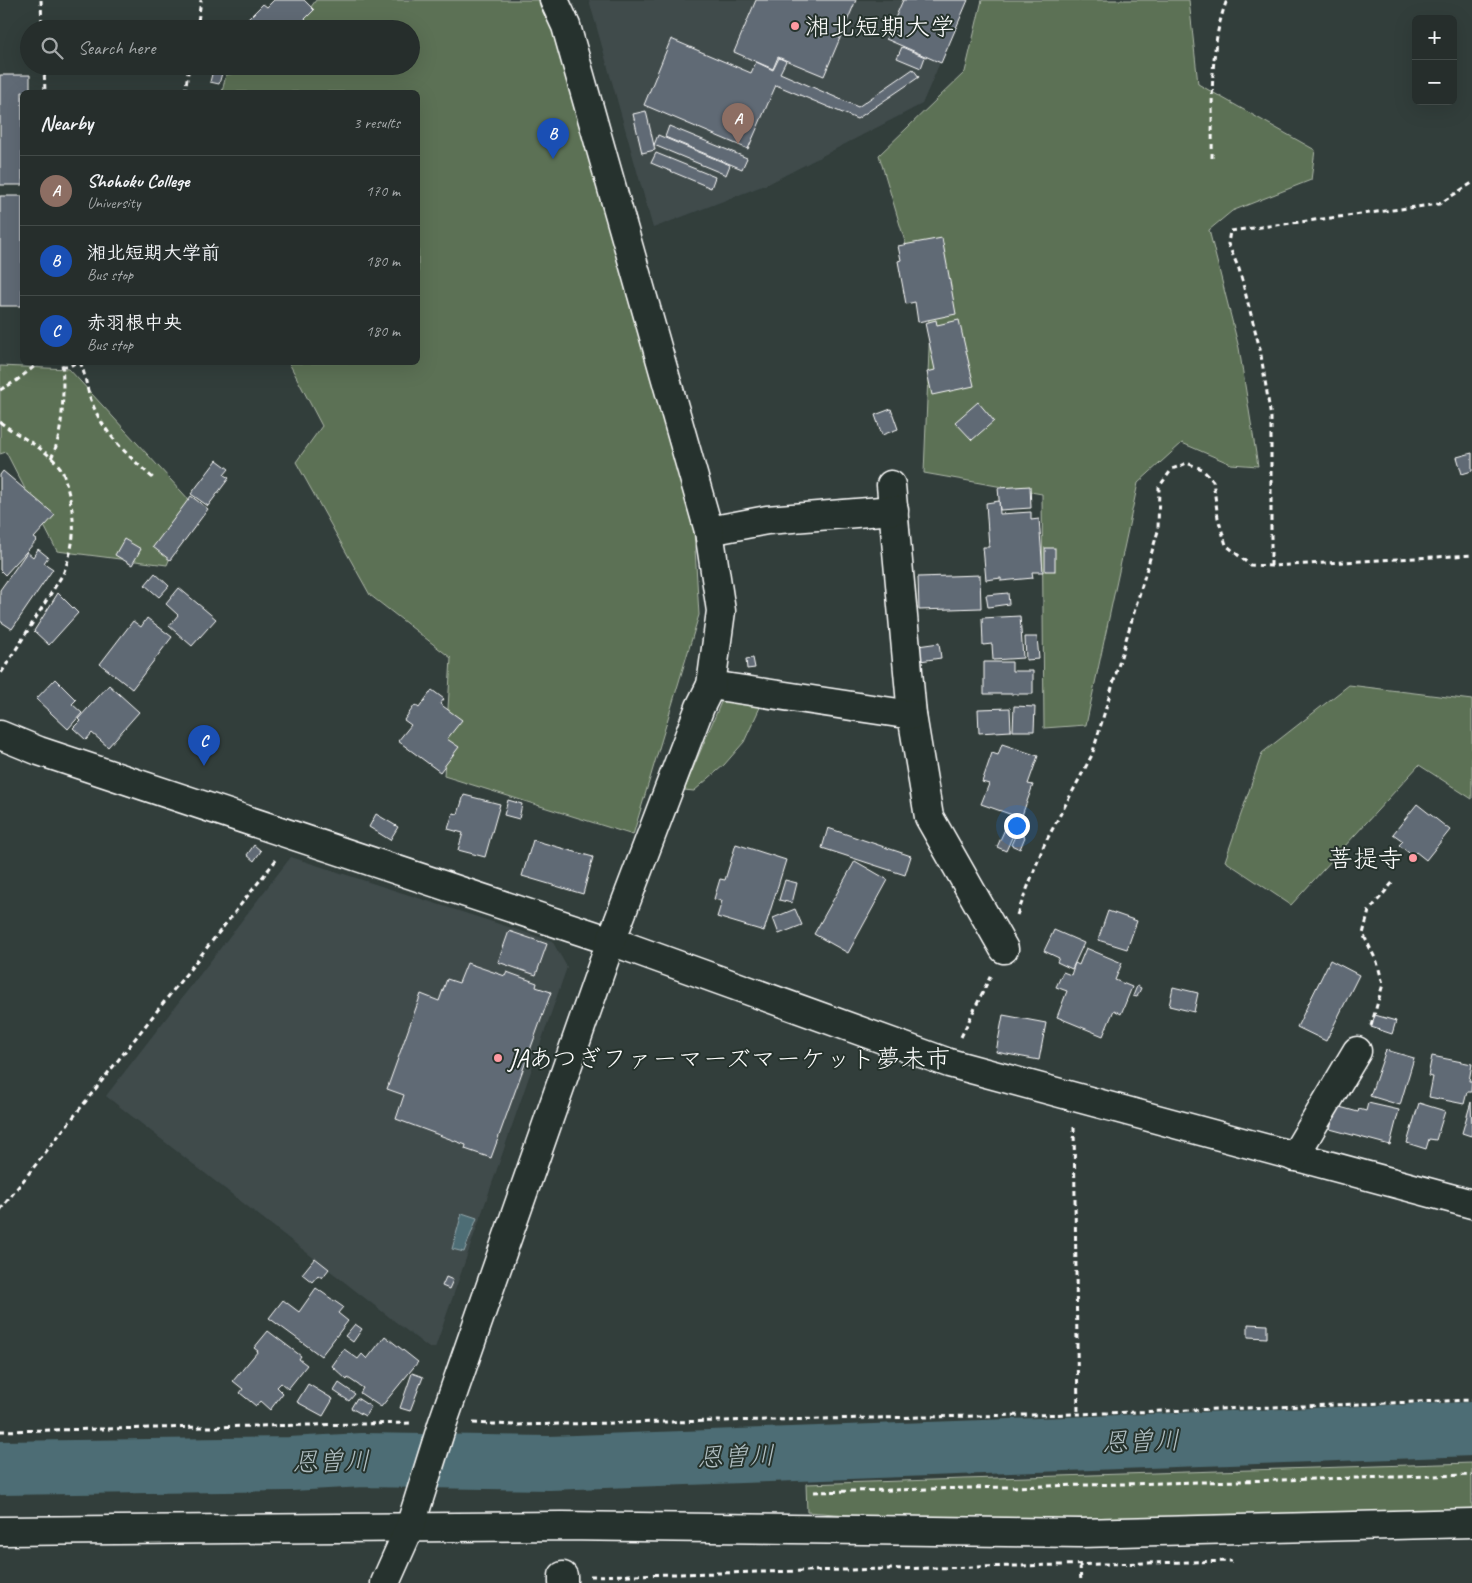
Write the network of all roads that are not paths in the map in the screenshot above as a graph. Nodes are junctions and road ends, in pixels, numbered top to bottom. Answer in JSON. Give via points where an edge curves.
{"nodes":[{"id":1,"x":554,"y":0,"type":"edge"},
{"id":2,"x":709,"y":531,"type":"junction"},
{"id":3,"x":711,"y":685,"type":"junction"},
{"id":4,"x":912,"y":715,"type":"junction"},
{"id":5,"x":0,"y":735,"type":"edge"},
{"id":6,"x":611,"y":941,"type":"junction"},
{"id":7,"x":1004,"y":949,"type":"road end"},
{"id":8,"x":1357,"y":1050,"type":"road end"},
{"id":9,"x":1294,"y":1157,"type":"junction"},
{"id":10,"x":1472,"y":1204,"type":"edge"},
{"id":11,"x":414,"y":1514,"type":"junction"},
{"id":12,"x":1472,"y":1522,"type":"edge"},
{"id":13,"x":0,"y":1531,"type":"edge"},
{"id":14,"x":385,"y":1583,"type":"edge"}],
"edges":[{"from":1,"to":2,"type":"street","via":[[566,26]]},
{"from":2,"to":3,"type":"street","via":[[721,611]]},
{"from":2,"to":4,"type":"street","via":[[893,497]]},
{"from":3,"to":4,"type":"street"},
{"from":3,"to":6,"type":"street"},
{"from":4,"to":7,"type":"street","via":[[929,817]]},
{"from":5,"to":6,"type":"street","via":[[39,751]]},
{"from":6,"to":9,"type":"street","via":[[949,1063]]},
{"from":6,"to":11,"type":"street"},
{"from":8,"to":9,"type":"street"},
{"from":9,"to":10,"type":"street"},
{"from":11,"to":12,"type":"street","via":[[562,1526],[1080,1533]]},
{"from":11,"to":13,"type":"street"},
{"from":11,"to":14,"type":"street"}]}
